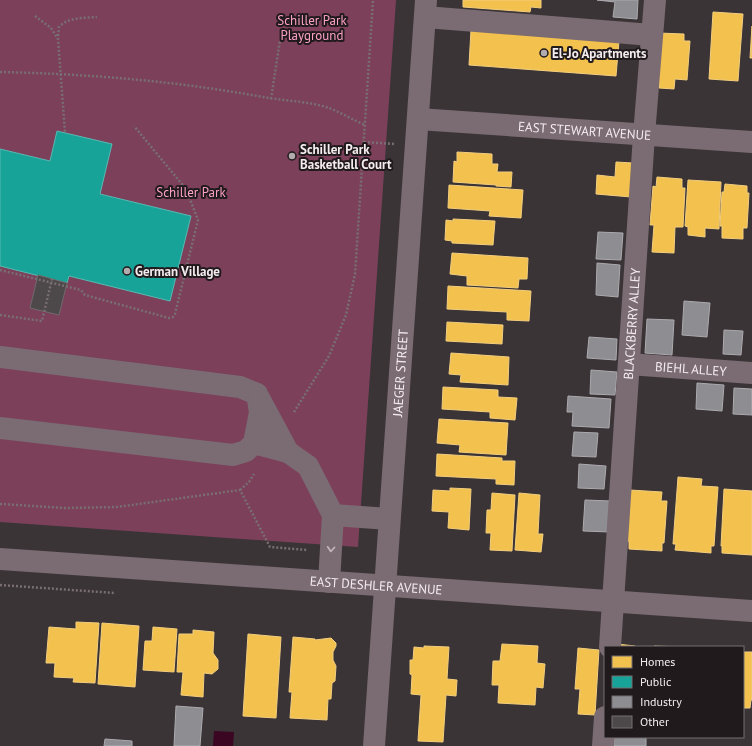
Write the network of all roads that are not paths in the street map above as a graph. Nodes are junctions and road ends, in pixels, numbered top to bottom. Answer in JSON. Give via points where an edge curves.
{"nodes":[{"id":1,"x":655,"y":0,"type":"edge"},
{"id":2,"x":426,"y":9,"type":"edge"},
{"id":3,"x":652,"y":35,"type":"junction"},
{"id":4,"x":418,"y":119,"type":"junction"},
{"id":5,"x":644,"y":135,"type":"junction"},
{"id":6,"x":752,"y":142,"type":"edge"},
{"id":7,"x":0,"y":357,"type":"edge"},
{"id":8,"x":629,"y":364,"type":"junction"},
{"id":9,"x":752,"y":373,"type":"edge"},
{"id":10,"x":0,"y":428,"type":"edge"},
{"id":11,"x":273,"y":444,"type":"junction"},
{"id":12,"x":334,"y":515,"type":"junction"},
{"id":13,"x":389,"y":519,"type":"junction"},
{"id":14,"x":0,"y":559,"type":"edge"},
{"id":15,"x":329,"y":582,"type":"junction"},
{"id":16,"x":384,"y":586,"type":"junction"},
{"id":17,"x":613,"y":601,"type":"junction"},
{"id":18,"x":752,"y":611,"type":"edge"},
{"id":19,"x":610,"y":646,"type":"edge"},
{"id":20,"x":604,"y":732,"type":"edge"},
{"id":21,"x":374,"y":746,"type":"edge"},
{"id":22,"x":603,"y":746,"type":"edge"}],
"edges":[{"from":1,"to":3,"type":"street","name":"BLACKBERRY ALLEY"},
{"from":2,"to":3,"type":"street"},
{"from":2,"to":4,"type":"street","name":"JAEGER STREET"},
{"from":3,"to":5,"type":"street","name":"BLACKBERRY ALLEY"},
{"from":4,"to":5,"type":"street","name":"EAST STEWART AVENUE"},
{"from":4,"to":13,"type":"street","name":"JAEGER STREET"},
{"from":5,"to":6,"type":"street","name":"EAST STEWART AVENUE"},
{"from":5,"to":8,"type":"street","name":"BLACKBERRY ALLEY"},
{"from":7,"to":11,"type":"street","via":[[240,387],[256,394],[260,412]]},
{"from":8,"to":9,"type":"street","name":"BIEHL ALLEY"},
{"from":8,"to":17,"type":"street","name":"BLACKBERRY ALLEY"},
{"from":10,"to":11,"type":"street","via":[[233,455]]},
{"from":11,"to":12,"type":"street","via":[[308,466]]},
{"from":12,"to":13,"type":"street"},
{"from":12,"to":15,"type":"street","one_way":true},
{"from":13,"to":16,"type":"street","name":"JAEGER STREET"},
{"from":14,"to":15,"type":"street","name":"EAST DESHLER AVENUE"},
{"from":15,"to":16,"type":"street","name":"EAST DESHLER AVENUE"},
{"from":16,"to":17,"type":"street","name":"EAST DESHLER AVENUE"},
{"from":16,"to":21,"type":"street","name":"JAEGER STREET"},
{"from":17,"to":18,"type":"street","name":"EAST DESHLER AVENUE"},
{"from":17,"to":19,"type":"street","name":"BLACKBERRY ALLEY"},
{"from":20,"to":22,"type":"street"}]}
